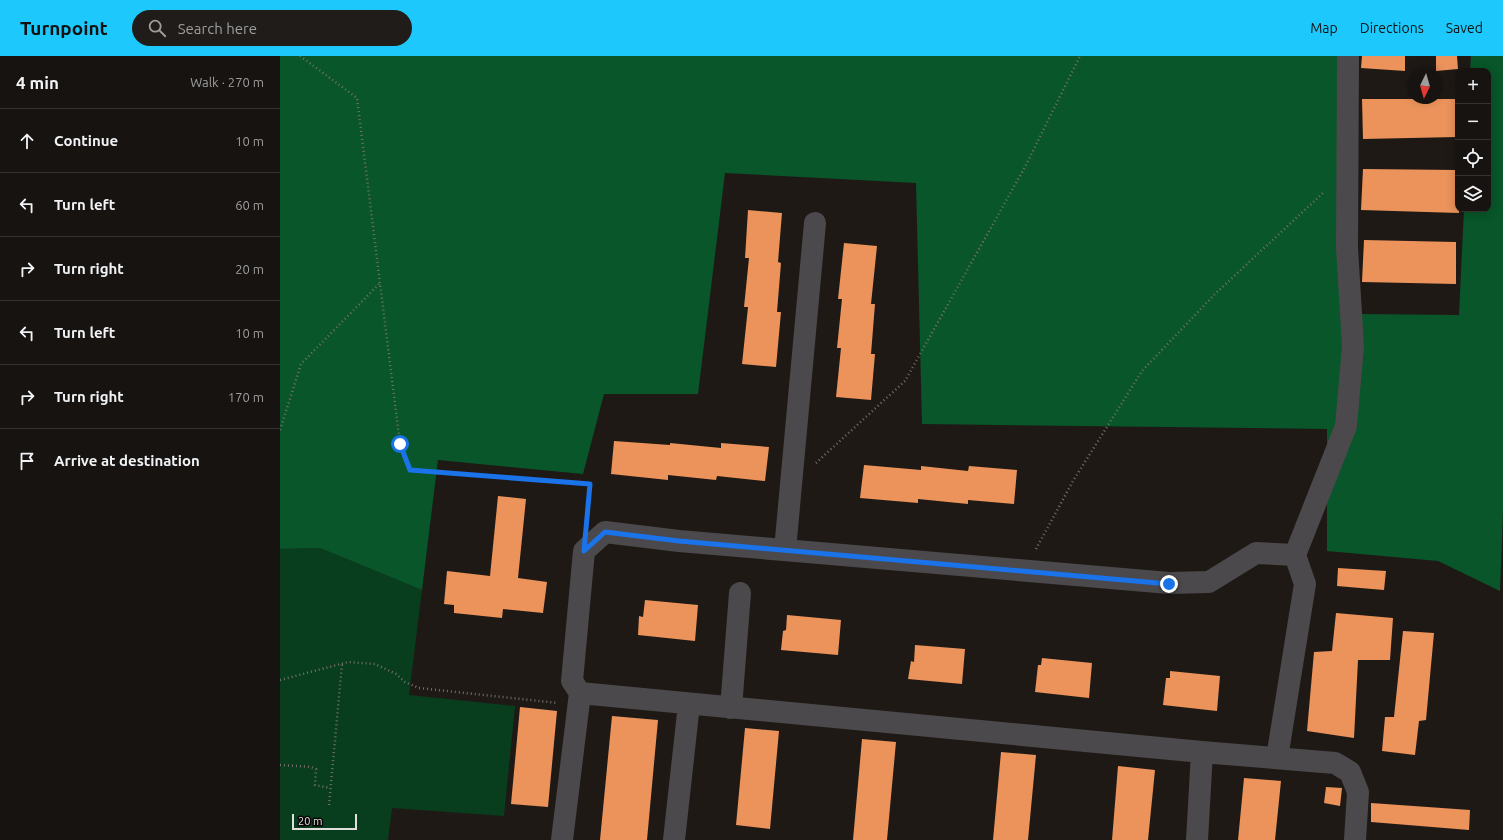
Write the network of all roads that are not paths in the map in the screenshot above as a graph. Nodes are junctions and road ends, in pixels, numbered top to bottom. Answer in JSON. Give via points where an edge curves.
{"nodes":[{"id":1,"x":1348,"y":56,"type":"edge"},
{"id":2,"x":815,"y":223,"type":"dead end"},
{"id":3,"x":785,"y":550,"type":"junction"},
{"id":4,"x":1296,"y":555,"type":"junction"},
{"id":5,"x":740,"y":593,"type":"dead end"},
{"id":6,"x":579,"y":699,"type":"junction"},
{"id":7,"x":689,"y":704,"type":"junction"},
{"id":8,"x":731,"y":708,"type":"junction"},
{"id":9,"x":1202,"y":752,"type":"junction"},
{"id":10,"x":1277,"y":758,"type":"junction"},
{"id":11,"x":562,"y":840,"type":"edge"},
{"id":12,"x":674,"y":840,"type":"edge"},
{"id":13,"x":1197,"y":840,"type":"edge"},
{"id":14,"x":1355,"y":840,"type":"edge"}],
"edges":[{"from":1,"to":4,"type":"lane","via":[[1347,248],[1353,346],[1346,426]]},
{"from":2,"to":3,"type":"lane"},
{"from":3,"to":4,"type":"lane","via":[[1169,584],[1209,582],[1256,553]]},
{"from":3,"to":6,"type":"lane","via":[[605,532],[584,551],[572,681]]},
{"from":4,"to":10,"type":"lane","via":[[1305,584]]},
{"from":5,"to":8,"type":"lane"},
{"from":6,"to":7,"type":"lane"},
{"from":6,"to":11,"type":"lane"},
{"from":7,"to":8,"type":"lane"},
{"from":7,"to":12,"type":"lane"},
{"from":8,"to":9,"type":"lane"},
{"from":9,"to":10,"type":"lane"},
{"from":9,"to":13,"type":"lane"},
{"from":10,"to":14,"type":"lane","via":[[1335,763],[1350,772],[1358,792]]}]}
